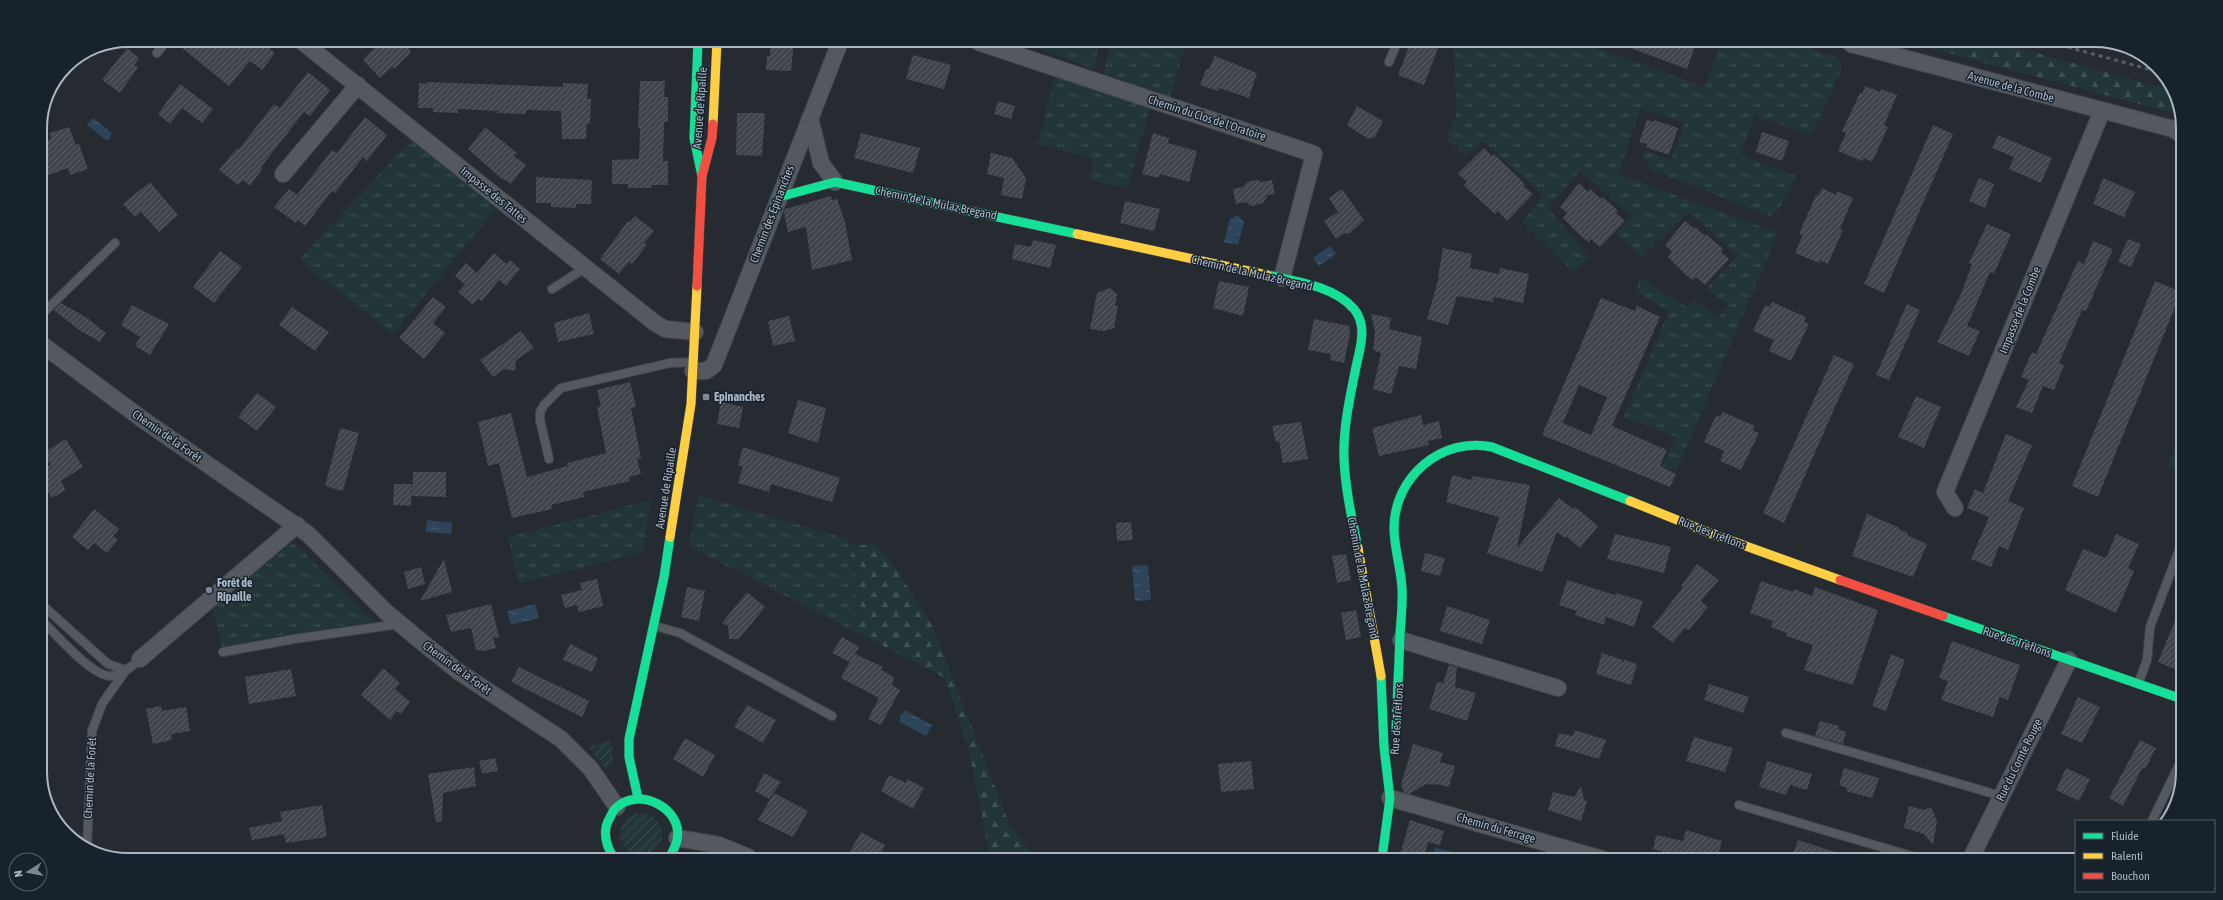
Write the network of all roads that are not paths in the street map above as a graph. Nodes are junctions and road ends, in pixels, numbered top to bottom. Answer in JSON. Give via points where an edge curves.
{"nodes":[{"id":1,"x":162,"y":47,"type":"edge"},
{"id":2,"x":309,"y":47,"type":"edge"},
{"id":3,"x":698,"y":47,"type":"edge"},
{"id":4,"x":717,"y":47,"type":"edge"},
{"id":5,"x":838,"y":47,"type":"edge"},
{"id":6,"x":993,"y":47,"type":"edge"},
{"id":7,"x":1395,"y":47,"type":"edge"},
{"id":8,"x":1862,"y":47,"type":"edge"},
{"id":9,"x":157,"y":53,"type":"dead end"},
{"id":10,"x":716,"y":60,"type":"junction"},
{"id":11,"x":697,"y":62,"type":"junction"},
{"id":12,"x":1389,"y":62,"type":"dead end"},
{"id":13,"x":358,"y":85,"type":"junction"},
{"id":14,"x":2102,"y":111,"type":"junction"},
{"id":15,"x":810,"y":118,"type":"junction"},
{"id":16,"x":2176,"y":130,"type":"edge"},
{"id":17,"x":283,"y":174,"type":"dead end"},
{"id":18,"x":702,"y":176,"type":"junction"},
{"id":19,"x":835,"y":182,"type":"junction"},
{"id":20,"x":779,"y":197,"type":"junction"},
{"id":21,"x":115,"y":243,"type":"dead end"},
{"id":22,"x":585,"y":268,"type":"junction"},
{"id":23,"x":1282,"y":278,"type":"junction"},
{"id":24,"x":552,"y":289,"type":"dead end"},
{"id":25,"x":47,"y":309,"type":"edge"},
{"id":26,"x":695,"y":332,"type":"junction"},
{"id":27,"x":47,"y":348,"type":"edge"},
{"id":28,"x":693,"y":367,"type":"junction"},
{"id":29,"x":549,"y":459,"type":"dead end"},
{"id":30,"x":1955,"y":508,"type":"dead end"},
{"id":31,"x":297,"y":525,"type":"junction"},
{"id":32,"x":2176,"y":559,"type":"edge"},
{"id":33,"x":47,"y":609,"type":"edge"},
{"id":34,"x":399,"y":624,"type":"junction"},
{"id":35,"x":47,"y":625,"type":"edge"},
{"id":36,"x":654,"y":626,"type":"junction"},
{"id":37,"x":1401,"y":640,"type":"junction"},
{"id":38,"x":223,"y":652,"type":"dead end"},
{"id":39,"x":140,"y":659,"type":"joint"},
{"id":40,"x":2069,"y":660,"type":"junction"},
{"id":41,"x":126,"y":670,"type":"junction"},
{"id":42,"x":2138,"y":684,"type":"junction"},
{"id":43,"x":1558,"y":688,"type":"dead end"},
{"id":44,"x":2176,"y":697,"type":"edge"},
{"id":45,"x":832,"y":716,"type":"dead end"},
{"id":46,"x":1786,"y":733,"type":"dead end"},
{"id":47,"x":1396,"y":739,"type":"dead end"},
{"id":48,"x":1395,"y":755,"type":"dead end"},
{"id":49,"x":2176,"y":769,"type":"edge"},
{"id":50,"x":2001,"y":796,"type":"junction"},
{"id":51,"x":638,"y":798,"type":"junction"},
{"id":52,"x":1390,"y":798,"type":"junction"},
{"id":53,"x":1739,"y":805,"type":"dead end"},
{"id":54,"x":617,"y":807,"type":"junction"},
{"id":55,"x":2152,"y":820,"type":"edge"},
{"id":56,"x":677,"y":838,"type":"junction"},
{"id":57,"x":87,"y":842,"type":"edge"},
{"id":58,"x":611,"y":853,"type":"edge"},
{"id":59,"x":671,"y":853,"type":"edge"},
{"id":60,"x":738,"y":853,"type":"edge"},
{"id":61,"x":1383,"y":853,"type":"edge"},
{"id":62,"x":1581,"y":853,"type":"edge"},
{"id":63,"x":1901,"y":853,"type":"edge"},
{"id":64,"x":1973,"y":853,"type":"edge"}],
"edges":[{"from":1,"to":9,"type":"lane"},
{"from":2,"to":13,"type":"street","name":"Impasse des Tattes"},
{"from":3,"to":11,"type":"street","name":"Avenue de Ripaille"},
{"from":4,"to":10,"type":"street","name":"Avenue de Ripaille"},
{"from":5,"to":15,"type":"street","name":"Chemin des Epinanches"},
{"from":6,"to":23,"type":"street","name":"Chemin du Clos de l'Oratoire","via":[[1314,154]]},
{"from":7,"to":12,"type":"lane"},
{"from":8,"to":14,"type":"street","name":"Avenue de la Combe"},
{"from":10,"to":11,"type":"street"},
{"from":10,"to":18,"type":"street","name":"Avenue de Ripaille","via":[[712,138]]},
{"from":11,"to":18,"type":"street","name":"Avenue de Ripaille","via":[[694,138]]},
{"from":13,"to":17,"type":"street"},
{"from":13,"to":22,"type":"street","name":"Impasse des Tattes"},
{"from":14,"to":16,"type":"street","name":"Avenue de la Combe"},
{"from":14,"to":30,"type":"street","name":"Impasse de la Combe","via":[[1945,492]]},
{"from":15,"to":19,"type":"street","via":[[821,163]]},
{"from":15,"to":20,"type":"street","name":"Chemin des Epinanches"},
{"from":18,"to":26,"type":"street","name":"Avenue de Ripaille"},
{"from":19,"to":20,"type":"street","name":"Chemin de la Mulaz Bregand"},
{"from":19,"to":23,"type":"street","name":"Chemin de la Mulaz Bregand"},
{"from":20,"to":28,"type":"street","name":"Chemin des Epinanches","via":[[714,365],[706,371]]},
{"from":21,"to":25,"type":"lane"},
{"from":22,"to":24,"type":"lane"},
{"from":22,"to":26,"type":"street","name":"Impasse des Tattes","via":[[665,329]]},
{"from":23,"to":52,"type":"street","name":"Chemin de la Mulaz Bregand","via":[[1313,286],[1337,296],[1355,311],[1363,326],[1347,414],[1344,458],[1349,501],[1382,682],[1384,747]]},
{"from":26,"to":28,"type":"street","name":"Avenue de Ripaille"},
{"from":27,"to":31,"type":"street","name":"Chemin de la Forêt","via":[[142,419]]},
{"from":28,"to":29,"type":"lane","via":[[670,363],[561,388],[540,412]]},
{"from":28,"to":36,"type":"street","name":"Avenue de Ripaille","via":[[690,410]]},
{"from":31,"to":34,"type":"street","name":"Chemin de la Forêt"},
{"from":31,"to":39,"type":"street"},
{"from":32,"to":42,"type":"lane","via":[[2150,627],[2147,660]]},
{"from":33,"to":41,"type":"lane","via":[[108,664]]},
{"from":34,"to":38,"type":"lane"},
{"from":34,"to":54,"type":"street","name":"Chemin de la Forêt","via":[[459,672],[561,739],[591,769]]},
{"from":35,"to":41,"type":"lane","via":[[98,672],[110,676]]},
{"from":36,"to":45,"type":"lane","via":[[680,633]]},
{"from":36,"to":51,"type":"street","name":"Avenue de Ripaille","via":[[629,739],[629,757]]},
{"from":37,"to":40,"type":"street","name":"Rue des Tréflons","via":[[1402,577],[1394,528],[1398,499],[1404,486],[1436,456],[1456,447],[1478,444],[1533,462],[1815,572]]},
{"from":37,"to":43,"type":"street"},
{"from":37,"to":47,"type":"street","name":"Rue des Tréflons"},
{"from":39,"to":41,"type":"lane"},
{"from":40,"to":42,"type":"street","name":"Rue des Tréflons"},
{"from":40,"to":50,"type":"street","name":"Rue du Comte Rouge"},
{"from":41,"to":57,"type":"lane","name":"Chemin de la Forêt","via":[[102,704],[92,731]]},
{"from":42,"to":44,"type":"street","name":"Rue des Tréflons"},
{"from":46,"to":50,"type":"lane"},
{"from":48,"to":52,"type":"street","name":"Rue des Tréflons"},
{"from":49,"to":55,"type":"lane"},
{"from":50,"to":64,"type":"street","name":"Rue du Comte Rouge"},
{"from":51,"to":54,"type":"street"},
{"from":51,"to":56,"type":"street","via":[[655,800],[668,810],[676,825]]},
{"from":52,"to":61,"type":"street","name":"Chemin de la Mulaz Bregand"},
{"from":52,"to":62,"type":"street","name":"Chemin du Ferrage"},
{"from":53,"to":63,"type":"lane"},
{"from":54,"to":58,"type":"street","via":[[608,820],[606,830],[607,845]]},
{"from":56,"to":59,"type":"street"},
{"from":56,"to":60,"type":"street","via":[[719,845]]}]}
